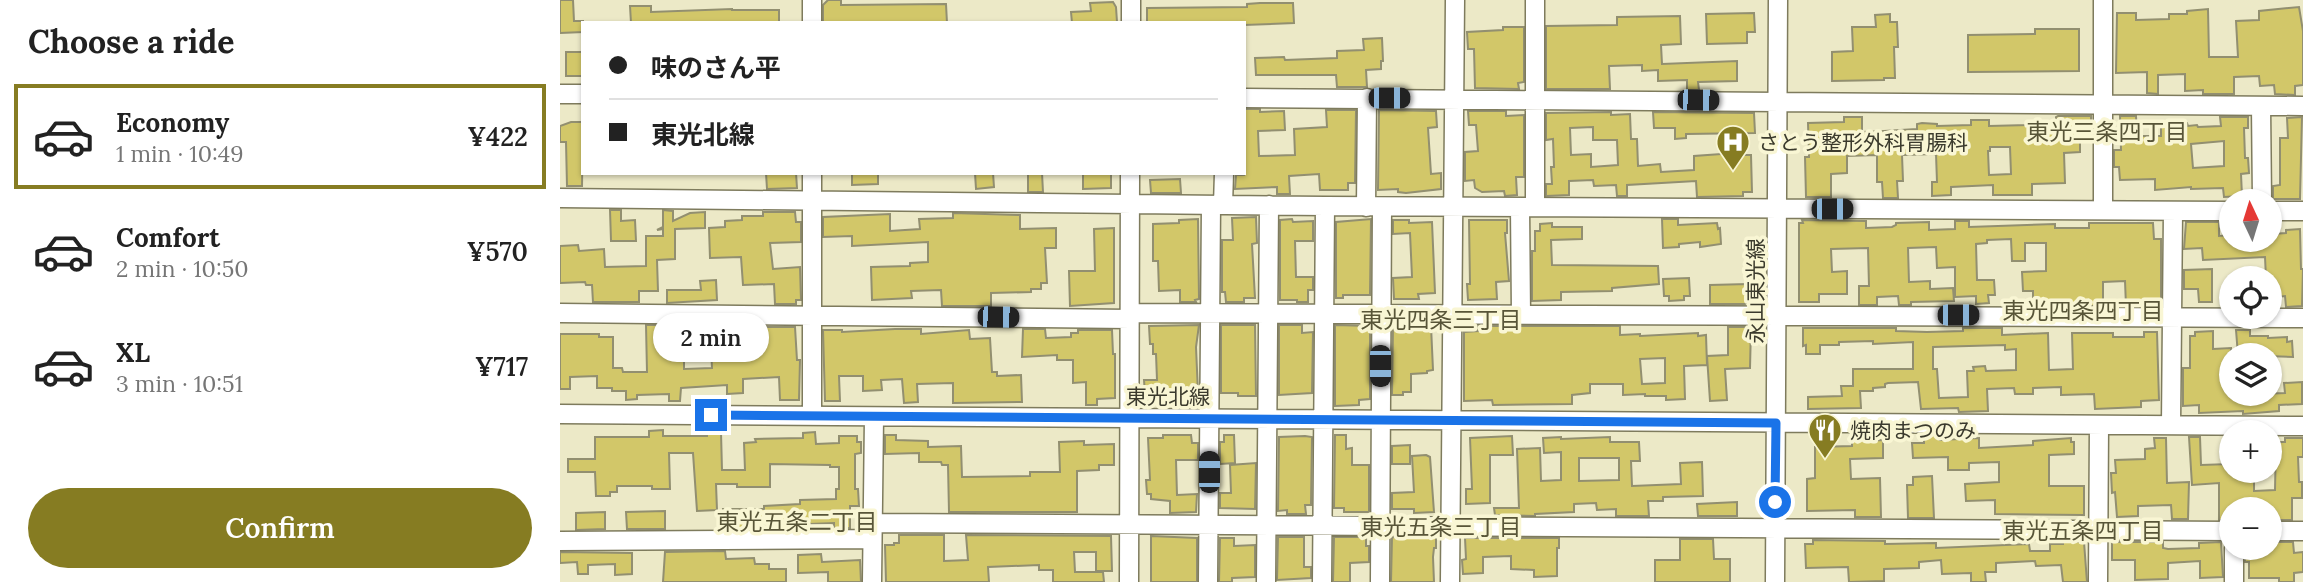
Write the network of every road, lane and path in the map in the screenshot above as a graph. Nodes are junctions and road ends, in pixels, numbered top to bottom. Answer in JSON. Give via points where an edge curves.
{"nodes":[{"id":1,"x":812,"y":0,"type":"edge"},
{"id":2,"x":1131,"y":0,"type":"edge"},
{"id":3,"x":1455,"y":0,"type":"edge"},
{"id":4,"x":1535,"y":0,"type":"edge"},
{"id":5,"x":1778,"y":0,"type":"edge"},
{"id":6,"x":2103,"y":0,"type":"edge"},
{"id":7,"x":812,"y":21,"type":"edge"},
{"id":8,"x":1131,"y":21,"type":"edge"},
{"id":9,"x":560,"y":94,"type":"edge"},
{"id":10,"x":581,"y":94,"type":"edge"},
{"id":11,"x":1246,"y":98,"type":"edge"},
{"id":12,"x":1367,"y":98,"type":"junction"},
{"id":13,"x":1453,"y":98,"type":"junction"},
{"id":14,"x":1535,"y":99,"type":"junction"},
{"id":15,"x":1779,"y":101,"type":"junction"},
{"id":16,"x":2103,"y":104,"type":"junction"},
{"id":17,"x":2261,"y":106,"type":"junction"},
{"id":18,"x":2303,"y":106,"type":"edge"},
{"id":19,"x":812,"y":175,"type":"edge"},
{"id":20,"x":1130,"y":175,"type":"edge"},
{"id":21,"x":1224,"y":175,"type":"edge"},
{"id":22,"x":2262,"y":189,"type":"edge"},
{"id":23,"x":560,"y":198,"type":"edge"},
{"id":24,"x":812,"y":202,"type":"junction"},
{"id":25,"x":1130,"y":204,"type":"junction"},
{"id":26,"x":1217,"y":205,"type":"junction"},
{"id":27,"x":1269,"y":205,"type":"junction"},
{"id":28,"x":1325,"y":206,"type":"junction"},
{"id":29,"x":1374,"y":207,"type":"junction"},
{"id":30,"x":1452,"y":207,"type":"junction"},
{"id":31,"x":1528,"y":207,"type":"junction"},
{"id":32,"x":1777,"y":209,"type":"junction"},
{"id":33,"x":2103,"y":210,"type":"junction"},
{"id":34,"x":2173,"y":211,"type":"junction"},
{"id":35,"x":2219,"y":211,"type":"edge"},
{"id":36,"x":2282,"y":211,"type":"edge"},
{"id":37,"x":2303,"y":211,"type":"edge"},
{"id":38,"x":560,"y":313,"type":"edge"},
{"id":39,"x":1209,"y":313,"type":"junction"},
{"id":40,"x":1267,"y":313,"type":"junction"},
{"id":41,"x":1324,"y":313,"type":"junction"},
{"id":42,"x":813,"y":314,"type":"junction"},
{"id":43,"x":1381,"y":314,"type":"junction"},
{"id":44,"x":1451,"y":314,"type":"junction"},
{"id":45,"x":1521,"y":314,"type":"junction"},
{"id":46,"x":1778,"y":314,"type":"junction"},
{"id":47,"x":1130,"y":316,"type":"junction"},
{"id":48,"x":2172,"y":317,"type":"junction"},
{"id":49,"x":2303,"y":318,"type":"edge"},
{"id":50,"x":560,"y":414,"type":"edge"},
{"id":51,"x":812,"y":416,"type":"junction"},
{"id":52,"x":874,"y":417,"type":"junction"},
{"id":53,"x":1130,"y":419,"type":"junction"},
{"id":54,"x":1209,"y":419,"type":"junction"},
{"id":55,"x":1267,"y":419,"type":"junction"},
{"id":56,"x":1323,"y":419,"type":"junction"},
{"id":57,"x":1380,"y":419,"type":"junction"},
{"id":58,"x":1451,"y":421,"type":"junction"},
{"id":59,"x":1776,"y":423,"type":"junction"},
{"id":60,"x":2171,"y":425,"type":"junction"},
{"id":61,"x":2099,"y":426,"type":"junction"},
{"id":62,"x":2303,"y":426,"type":"edge"},
{"id":63,"x":1130,"y":524,"type":"junction"},
{"id":64,"x":1208,"y":525,"type":"junction"},
{"id":65,"x":1267,"y":525,"type":"junction"},
{"id":66,"x":1322,"y":526,"type":"junction"},
{"id":67,"x":1380,"y":526,"type":"junction"},
{"id":68,"x":1450,"y":527,"type":"junction"},
{"id":69,"x":1775,"y":529,"type":"junction"},
{"id":70,"x":872,"y":531,"type":"junction"},
{"id":71,"x":2098,"y":531,"type":"junction"},
{"id":72,"x":2219,"y":531,"type":"edge"},
{"id":73,"x":2282,"y":531,"type":"edge"},
{"id":74,"x":2303,"y":531,"type":"edge"},
{"id":75,"x":560,"y":541,"type":"edge"},
{"id":76,"x":2234,"y":560,"type":"edge"},
{"id":77,"x":872,"y":582,"type":"edge"},
{"id":78,"x":1129,"y":582,"type":"edge"},
{"id":79,"x":1208,"y":582,"type":"edge"},
{"id":80,"x":1266,"y":582,"type":"edge"},
{"id":81,"x":1322,"y":582,"type":"edge"},
{"id":82,"x":1380,"y":582,"type":"edge"},
{"id":83,"x":1450,"y":582,"type":"edge"},
{"id":84,"x":1775,"y":582,"type":"edge"},
{"id":85,"x":2098,"y":582,"type":"edge"},
{"id":86,"x":2234,"y":582,"type":"edge"}],
"edges":[{"from":1,"to":7,"type":"street"},
{"from":2,"to":8,"type":"street"},
{"from":3,"to":13,"type":"street"},
{"from":4,"to":14,"type":"street"},
{"from":5,"to":15,"type":"street","name":"永山東光線"},
{"from":6,"to":16,"type":"street"},
{"from":9,"to":10,"type":"street"},
{"from":11,"to":12,"type":"street"},
{"from":12,"to":13,"type":"street"},
{"from":12,"to":29,"type":"street"},
{"from":13,"to":14,"type":"street"},
{"from":13,"to":30,"type":"street"},
{"from":14,"to":15,"type":"street"},
{"from":14,"to":31,"type":"street"},
{"from":15,"to":16,"type":"street"},
{"from":15,"to":32,"type":"street","name":"永山東光線"},
{"from":16,"to":17,"type":"street"},
{"from":16,"to":33,"type":"street"},
{"from":17,"to":18,"type":"street"},
{"from":17,"to":22,"type":"street"},
{"from":19,"to":24,"type":"street"},
{"from":20,"to":25,"type":"street"},
{"from":21,"to":26,"type":"street"},
{"from":23,"to":24,"type":"street"},
{"from":24,"to":25,"type":"street"},
{"from":24,"to":42,"type":"street"},
{"from":25,"to":26,"type":"street"},
{"from":25,"to":47,"type":"street"},
{"from":26,"to":27,"type":"street"},
{"from":26,"to":39,"type":"street"},
{"from":27,"to":28,"type":"street"},
{"from":27,"to":40,"type":"street"},
{"from":28,"to":29,"type":"street"},
{"from":28,"to":41,"type":"street"},
{"from":29,"to":30,"type":"street"},
{"from":29,"to":43,"type":"street"},
{"from":30,"to":31,"type":"street"},
{"from":30,"to":44,"type":"street"},
{"from":31,"to":32,"type":"street"},
{"from":31,"to":45,"type":"street"},
{"from":32,"to":33,"type":"street"},
{"from":32,"to":46,"type":"street","name":"永山東光線"},
{"from":33,"to":34,"type":"street"},
{"from":34,"to":35,"type":"street"},
{"from":34,"to":48,"type":"street"},
{"from":36,"to":37,"type":"street"},
{"from":38,"to":42,"type":"street"},
{"from":39,"to":40,"type":"street"},
{"from":39,"to":47,"type":"street"},
{"from":39,"to":54,"type":"street"},
{"from":40,"to":41,"type":"street"},
{"from":40,"to":55,"type":"street"},
{"from":41,"to":43,"type":"street"},
{"from":41,"to":56,"type":"street"},
{"from":42,"to":47,"type":"street"},
{"from":42,"to":51,"type":"street"},
{"from":43,"to":44,"type":"street"},
{"from":43,"to":57,"type":"street"},
{"from":44,"to":45,"type":"street"},
{"from":44,"to":58,"type":"street"},
{"from":45,"to":46,"type":"street"},
{"from":46,"to":48,"type":"street"},
{"from":46,"to":59,"type":"street","name":"永山東光線"},
{"from":47,"to":53,"type":"street"},
{"from":48,"to":49,"type":"street"},
{"from":48,"to":60,"type":"street"},
{"from":50,"to":51,"type":"street","name":"東光北線"},
{"from":51,"to":52,"type":"street","name":"東光北線"},
{"from":52,"to":53,"type":"street","name":"東光北線"},
{"from":52,"to":70,"type":"street"},
{"from":53,"to":54,"type":"street","name":"東光北線"},
{"from":53,"to":63,"type":"street"},
{"from":54,"to":55,"type":"street","name":"東光北線"},
{"from":54,"to":64,"type":"street"},
{"from":55,"to":56,"type":"street","name":"東光北線"},
{"from":55,"to":65,"type":"street"},
{"from":56,"to":57,"type":"street","name":"東光北線"},
{"from":56,"to":66,"type":"street"},
{"from":57,"to":58,"type":"street","name":"東光北線"},
{"from":57,"to":67,"type":"street"},
{"from":58,"to":59,"type":"street","name":"東光北線"},
{"from":58,"to":68,"type":"street"},
{"from":59,"to":61,"type":"street","name":"東光北線"},
{"from":59,"to":69,"type":"street","name":"永山東光線"},
{"from":60,"to":61,"type":"street","name":"東光北線"},
{"from":60,"to":62,"type":"street","name":"東光北線"},
{"from":61,"to":71,"type":"street"},
{"from":63,"to":64,"type":"street"},
{"from":63,"to":70,"type":"street"},
{"from":63,"to":78,"type":"street"},
{"from":64,"to":65,"type":"street"},
{"from":64,"to":79,"type":"street"},
{"from":65,"to":66,"type":"street"},
{"from":65,"to":80,"type":"street"},
{"from":66,"to":67,"type":"street"},
{"from":66,"to":81,"type":"street"},
{"from":67,"to":68,"type":"street"},
{"from":67,"to":82,"type":"street"},
{"from":68,"to":69,"type":"street"},
{"from":68,"to":83,"type":"street"},
{"from":69,"to":71,"type":"street"},
{"from":69,"to":84,"type":"street","name":"永山東光線"},
{"from":70,"to":75,"type":"street"},
{"from":70,"to":77,"type":"street"},
{"from":71,"to":72,"type":"street"},
{"from":71,"to":85,"type":"street"},
{"from":73,"to":74,"type":"street"},
{"from":76,"to":86,"type":"street"}]}
